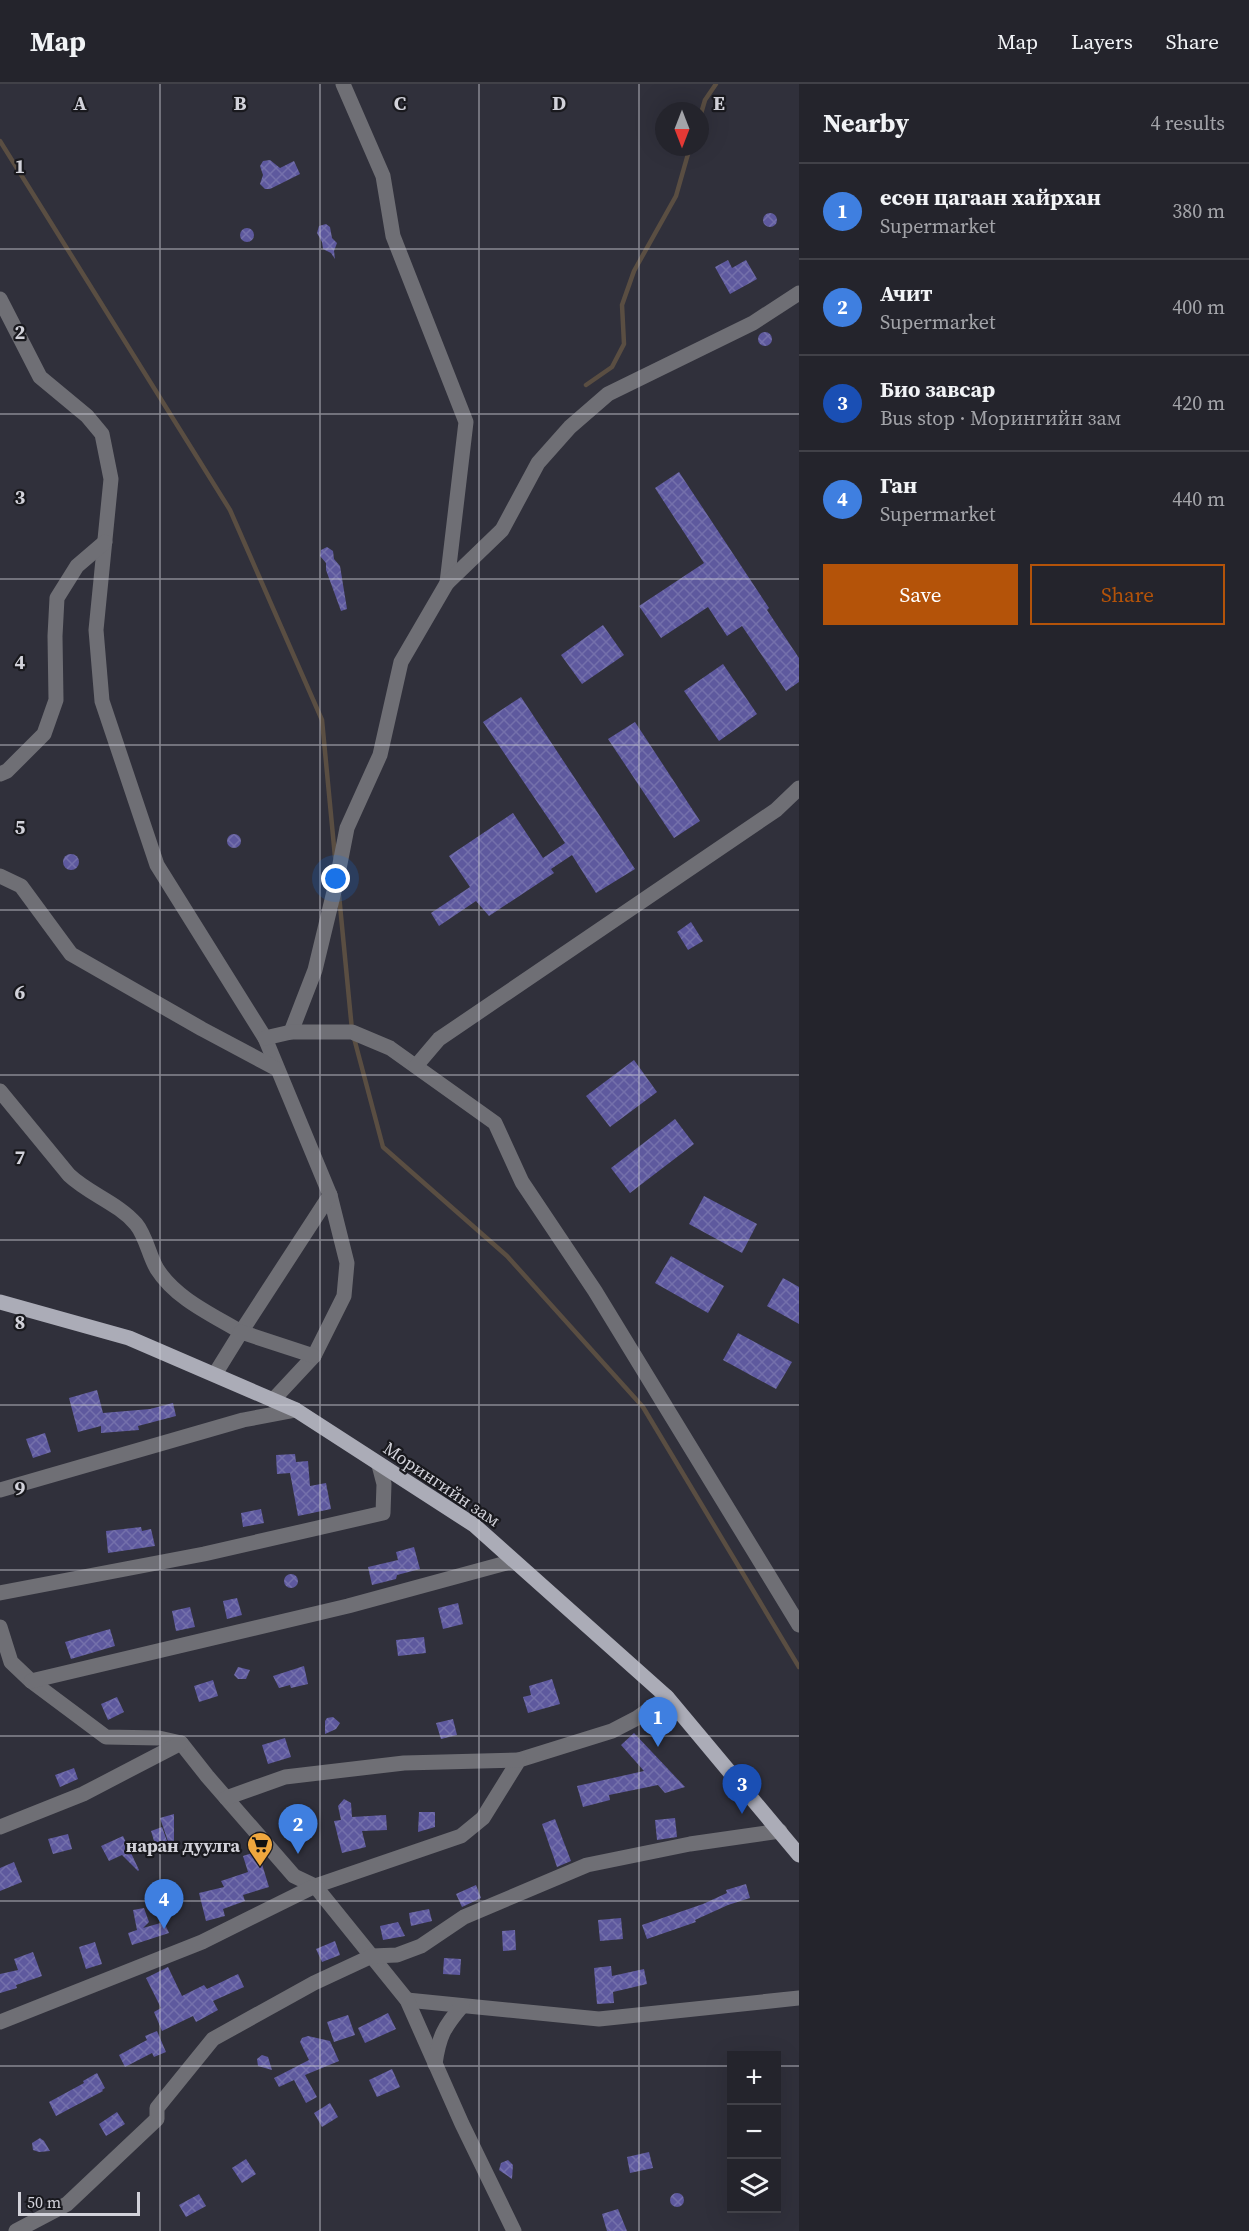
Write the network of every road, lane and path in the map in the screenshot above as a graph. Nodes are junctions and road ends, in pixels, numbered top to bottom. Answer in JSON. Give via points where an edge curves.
{"nodes":[{"id":1,"x":343,"y":84,"type":"edge"},
{"id":2,"x":799,"y":293,"type":"edge"},
{"id":3,"x":0,"y":299,"type":"edge"},
{"id":4,"x":105,"y":542,"type":"junction"},
{"id":5,"x":447,"y":583,"type":"junction"},
{"id":6,"x":0,"y":774,"type":"edge"},
{"id":7,"x":799,"y":788,"type":"edge"},
{"id":8,"x":0,"y":876,"type":"edge"},
{"id":9,"x":291,"y":1032,"type":"junction"},
{"id":10,"x":265,"y":1038,"type":"junction"},
{"id":11,"x":416,"y":1066,"type":"junction"},
{"id":12,"x":277,"y":1069,"type":"junction"},
{"id":13,"x":0,"y":1091,"type":"edge"},
{"id":14,"x":330,"y":1195,"type":"junction"},
{"id":15,"x":0,"y":1302,"type":"edge"},
{"id":16,"x":241,"y":1332,"type":"junction"},
{"id":17,"x":314,"y":1356,"type":"junction"},
{"id":18,"x":215,"y":1374,"type":"junction"},
{"id":19,"x":273,"y":1400,"type":"junction"},
{"id":20,"x":296,"y":1410,"type":"junction"},
{"id":21,"x":379,"y":1465,"type":"junction"},
{"id":22,"x":0,"y":1490,"type":"edge"},
{"id":23,"x":514,"y":1561,"type":"junction"},
{"id":24,"x":0,"y":1593,"type":"edge"},
{"id":25,"x":799,"y":1625,"type":"edge"},
{"id":26,"x":0,"y":1627,"type":"edge"},
{"id":27,"x":6,"y":1665,"type":"edge"},
{"id":28,"x":31,"y":1681,"type":"junction"},
{"id":29,"x":667,"y":1697,"type":"junction"},
{"id":30,"x":181,"y":1743,"type":"junction"},
{"id":31,"x":519,"y":1761,"type":"junction"},
{"id":32,"x":226,"y":1798,"type":"junction"},
{"id":33,"x":0,"y":1827,"type":"edge"},
{"id":34,"x":780,"y":1831,"type":"junction"},
{"id":35,"x":799,"y":1855,"type":"edge"},
{"id":36,"x":315,"y":1886,"type":"junction"},
{"id":37,"x":372,"y":1956,"type":"junction"},
{"id":38,"x":799,"y":1998,"type":"edge"},
{"id":39,"x":407,"y":2000,"type":"junction"},
{"id":40,"x":462,"y":2006,"type":"junction"},
{"id":41,"x":0,"y":2022,"type":"edge"},
{"id":42,"x":435,"y":2064,"type":"junction"},
{"id":43,"x":16,"y":2231,"type":"edge"},
{"id":44,"x":514,"y":2231,"type":"edge"}],
"edges":[{"from":1,"to":5,"type":"street","via":[[383,176],[393,236],[466,422]]},
{"from":2,"to":5,"type":"street","via":[[753,323],[608,394],[570,427],[538,463],[502,530]]},
{"from":3,"to":4,"type":"street","via":[[40,377],[87,416],[102,434],[111,479]]},
{"from":4,"to":6,"type":"street","via":[[77,566],[57,598],[56,700],[44,734]]},
{"from":4,"to":10,"type":"street","via":[[96,630],[102,701],[157,865]]},
{"from":5,"to":9,"type":"street","via":[[401,663],[380,755],[347,828],[315,970]]},
{"from":7,"to":11,"type":"street","via":[[766,817],[440,1039]]},
{"from":8,"to":12,"type":"street","via":[[21,886],[71,954]]},
{"from":9,"to":10,"type":"street"},
{"from":9,"to":11,"type":"street","via":[[352,1032],[390,1048]]},
{"from":10,"to":12,"type":"street"},
{"from":11,"to":25,"type":"street","via":[[495,1123],[522,1182],[595,1291]]},
{"from":12,"to":14,"type":"street"},
{"from":13,"to":16,"type":"street","via":[[69,1175],[137,1225],[158,1270],[179,1293]]},
{"from":14,"to":16,"type":"street"},
{"from":14,"to":17,"type":"street","via":[[347,1263],[344,1296]]},
{"from":15,"to":18,"type":"main road","name":"Морингийн зам","via":[[129,1338]]},
{"from":16,"to":17,"type":"street"},
{"from":16,"to":18,"type":"street"},
{"from":17,"to":19,"type":"street"},
{"from":18,"to":19,"type":"main road","name":"Морингийн зам"},
{"from":19,"to":20,"type":"main road","name":"Морингийн зам"},
{"from":20,"to":21,"type":"main road","name":"Морингийн зам"},
{"from":20,"to":22,"type":"street","via":[[243,1420]]},
{"from":21,"to":23,"type":"main road","name":"Морингийн зам","via":[[474,1525]]},
{"from":21,"to":24,"type":"street","via":[[384,1484],[383,1513],[204,1554]]},
{"from":23,"to":28,"type":"street","via":[[348,1606]]},
{"from":23,"to":29,"type":"main road","name":"Морингийн зам"},
{"from":26,"to":27,"type":"street"},
{"from":27,"to":28,"type":"street"},
{"from":28,"to":30,"type":"street","via":[[106,1737],[159,1738]]},
{"from":29,"to":31,"type":"street","via":[[612,1731]]},
{"from":29,"to":34,"type":"main road","name":"Морингийн зам"},
{"from":30,"to":32,"type":"street"},
{"from":30,"to":33,"type":"street","via":[[83,1794]]},
{"from":31,"to":32,"type":"street","via":[[405,1763],[285,1777]]},
{"from":31,"to":36,"type":"street","via":[[483,1818],[461,1836]]},
{"from":32,"to":36,"type":"street","via":[[294,1876]]},
{"from":34,"to":35,"type":"main road","name":"Морингийн зам"},
{"from":34,"to":37,"type":"street","via":[[587,1865],[464,1917],[421,1946],[397,1955]]},
{"from":36,"to":37,"type":"street"},
{"from":36,"to":41,"type":"street","via":[[202,1942]]},
{"from":37,"to":39,"type":"street"},
{"from":37,"to":43,"type":"street","via":[[213,2039],[161,2102],[157,2119],[67,2204]]},
{"from":38,"to":40,"type":"street","via":[[600,2019]]},
{"from":39,"to":40,"type":"street"},
{"from":39,"to":42,"type":"street"},
{"from":40,"to":42,"type":"street","via":[[445,2026]]},
{"from":42,"to":44,"type":"street"}]}
